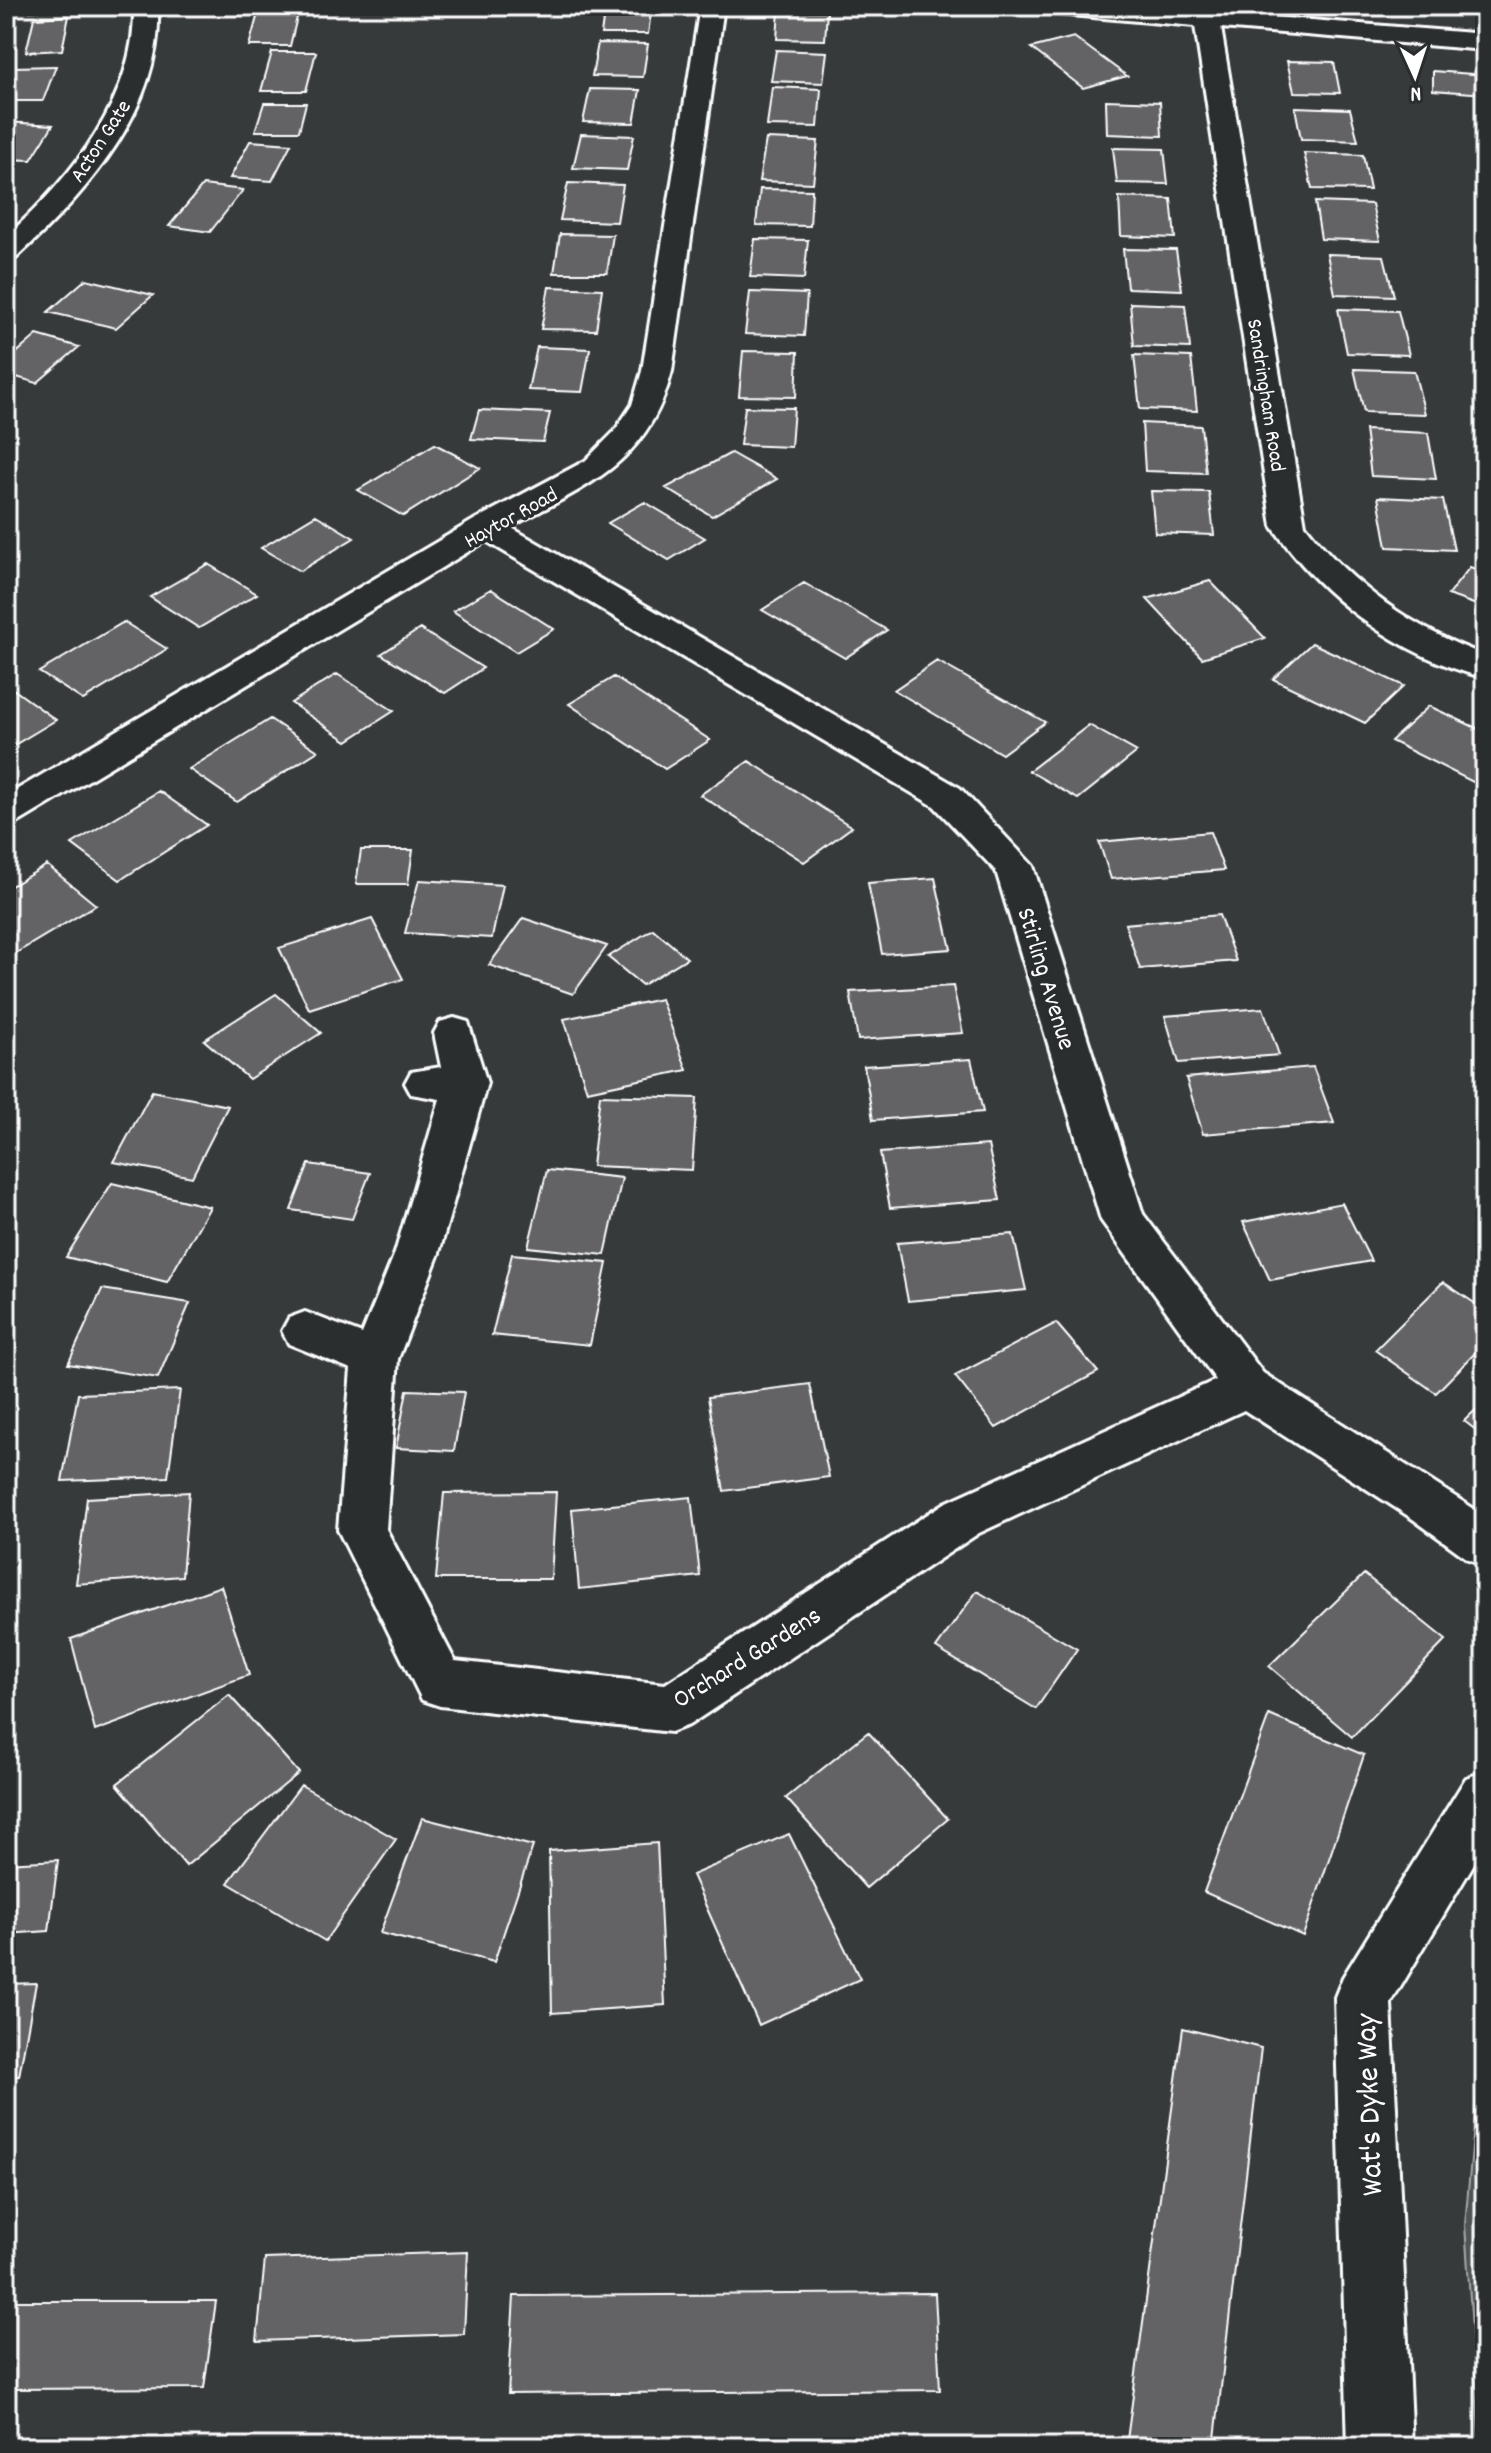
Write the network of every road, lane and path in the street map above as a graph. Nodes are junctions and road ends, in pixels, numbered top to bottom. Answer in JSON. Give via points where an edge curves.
{"nodes":[{"id":1,"x":146,"y":6,"type":"edge"},
{"id":2,"x":712,"y":6,"type":"edge"},
{"id":3,"x":1047,"y":6,"type":"edge"},
{"id":4,"x":1207,"y":21,"type":"junction"},
{"id":5,"x":1485,"y":42,"type":"edge"},
{"id":6,"x":6,"y":252,"type":"edge"},
{"id":7,"x":486,"y":527,"type":"junction"},
{"id":8,"x":1485,"y":667,"type":"edge"},
{"id":9,"x":6,"y":813,"type":"edge"},
{"id":10,"x":454,"y":1033,"type":"dead end"},
{"id":11,"x":305,"y":1331,"type":"dead end"},
{"id":12,"x":375,"y":1359,"type":"junction"},
{"id":13,"x":1247,"y":1387,"type":"junction"},
{"id":14,"x":1485,"y":1544,"type":"edge"},
{"id":15,"x":1485,"y":1796,"type":"edge"},
{"id":16,"x":1380,"y":2447,"type":"edge"}],
"edges":[{"from":1,"to":6,"type":"street","name":"Acton Gate","via":[[140,72],[111,129],[70,185]]},
{"from":2,"to":7,"type":"street","name":"Haytor Road","via":[[648,405],[626,438],[596,468]]},
{"from":3,"to":4,"type":"street"},
{"from":4,"to":5,"type":"street"},
{"from":4,"to":8,"type":"street","name":"Sandringham Road","via":[[1289,526],[1305,550],[1372,612],[1439,650]]},
{"from":7,"to":9,"type":"street","name":"Haytor Road"},
{"from":7,"to":13,"type":"street","name":"Stirling Avenue","via":[[947,797],[1014,866],[1123,1220]]},
{"from":10,"to":12,"type":"street","name":"Orchard Gardens","via":[[417,1253]]},
{"from":11,"to":12,"type":"street"},
{"from":12,"to":13,"type":"street","name":"Orchard Gardens","via":[[362,1530],[440,1683],[671,1708],[962,1518]]},
{"from":13,"to":14,"type":"street","name":"Stirling Avenue"},
{"from":15,"to":16,"type":"street","name":"Wat's Dyke Way","via":[[1363,1997]]}]}
